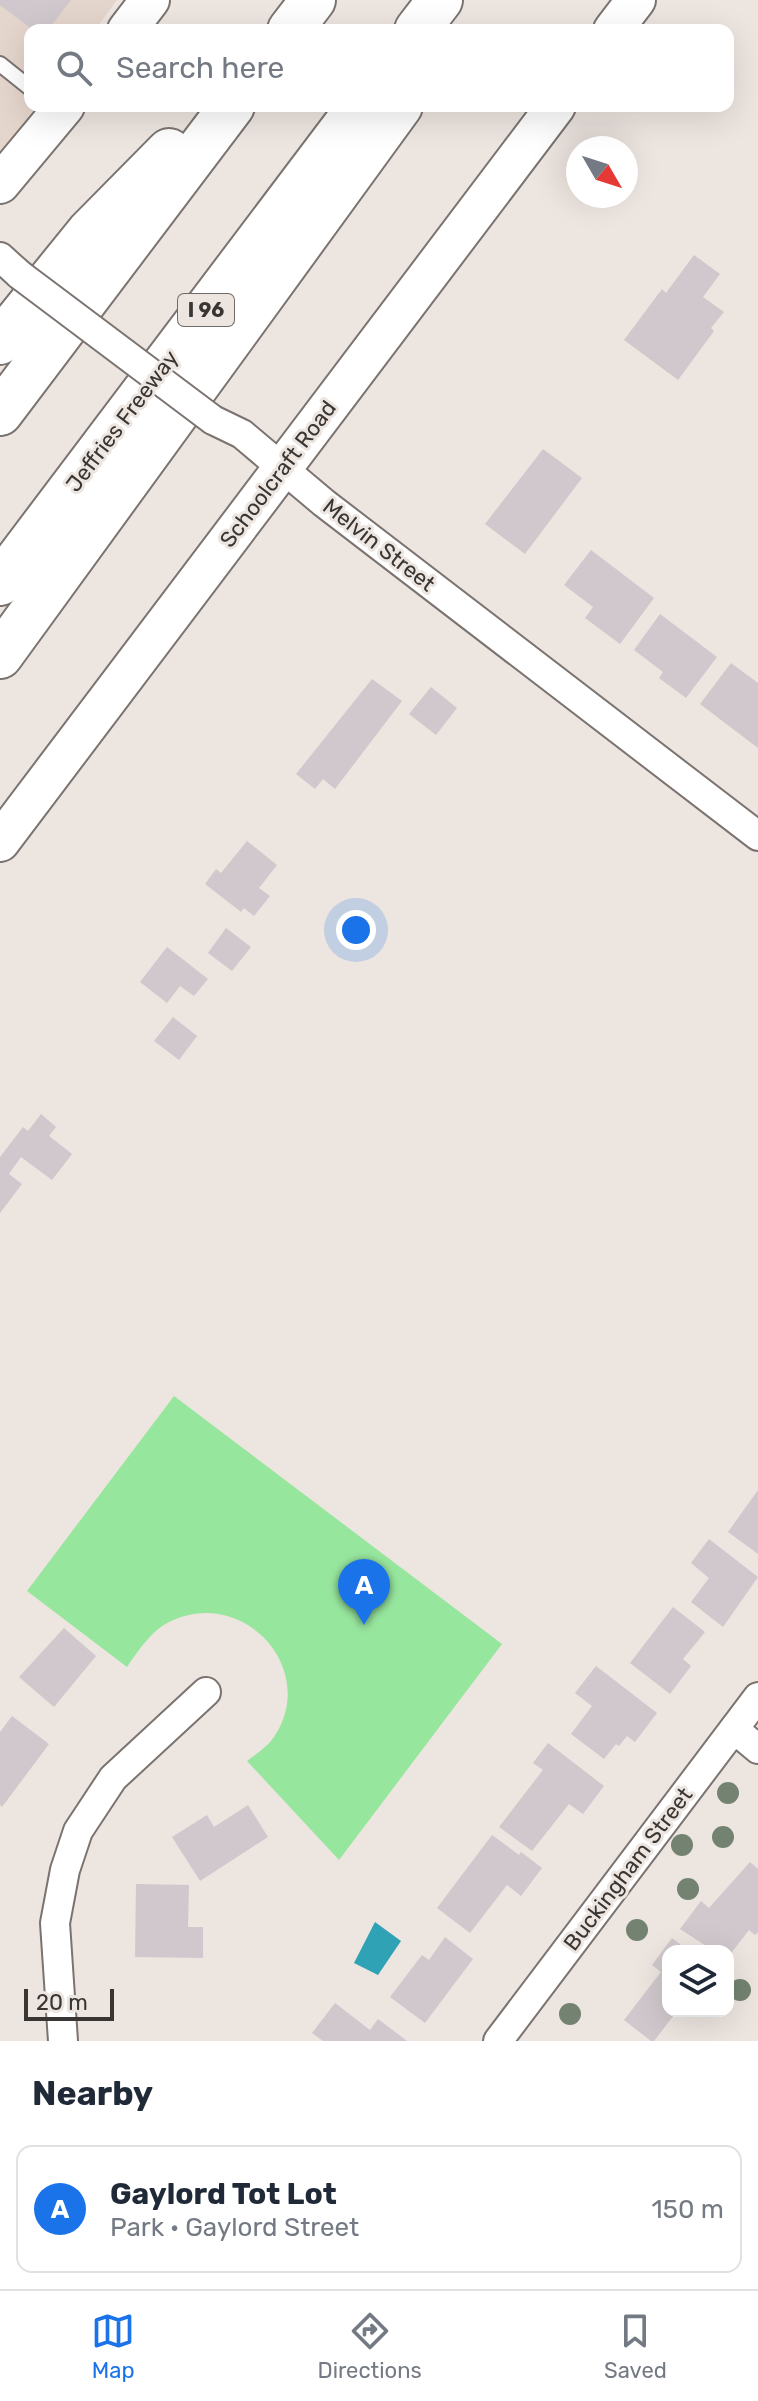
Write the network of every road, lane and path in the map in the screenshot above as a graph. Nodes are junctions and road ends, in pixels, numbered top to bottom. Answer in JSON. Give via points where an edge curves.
{"nodes":[{"id":1,"x":150,"y":0,"type":"edge"},
{"id":2,"x":440,"y":0,"type":"edge"},
{"id":3,"x":464,"y":0,"type":"edge"},
{"id":4,"x":636,"y":0,"type":"edge"},
{"id":5,"x":132,"y":24,"type":"edge"},
{"id":6,"x":422,"y":24,"type":"edge"},
{"id":7,"x":450,"y":24,"type":"edge"},
{"id":8,"x":618,"y":24,"type":"edge"},
{"id":9,"x":0,"y":64,"type":"edge"},
{"id":10,"x":24,"y":83,"type":"edge"},
{"id":11,"x":56,"y":112,"type":"edge"},
{"id":12,"x":207,"y":112,"type":"edge"},
{"id":13,"x":227,"y":112,"type":"edge"},
{"id":14,"x":355,"y":112,"type":"edge"},
{"id":15,"x":396,"y":112,"type":"edge"},
{"id":16,"x":551,"y":112,"type":"edge"},
{"id":17,"x":0,"y":184,"type":"edge"},
{"id":18,"x":10,"y":266,"type":"edge"},
{"id":19,"x":0,"y":342,"type":"edge"},
{"id":20,"x":0,"y":413,"type":"edge"},
{"id":21,"x":282,"y":468,"type":"junction"},
{"id":22,"x":0,"y":583,"type":"edge"},
{"id":23,"x":0,"y":656,"type":"edge"},
{"id":24,"x":758,"y":836,"type":"edge"},
{"id":25,"x":0,"y":842,"type":"edge"},
{"id":26,"x":206,"y":1692,"type":"dead end"},
{"id":27,"x":758,"y":1697,"type":"edge"},
{"id":28,"x":734,"y":1729,"type":"junction"},
{"id":29,"x":758,"y":1749,"type":"edge"},
{"id":30,"x":63,"y":2041,"type":"edge"},
{"id":31,"x":498,"y":2041,"type":"edge"}],
"edges":[{"from":1,"to":5,"type":"main road"},
{"from":2,"to":6,"type":"highway"},
{"from":3,"to":7,"type":"highway"},
{"from":4,"to":8,"type":"main road"},
{"from":9,"to":10,"type":"lane"},
{"from":11,"to":17,"type":"main road"},
{"from":12,"to":19,"type":"highway","via":[[89,232]]},
{"from":13,"to":20,"type":"highway"},
{"from":14,"to":22,"type":"highway","name":"Jeffries Freeway","number":"I 96"},
{"from":15,"to":23,"type":"highway"},
{"from":16,"to":21,"type":"main road","name":"Schoolcraft Road"},
{"from":18,"to":21,"type":"street","name":"Melvin Street","bridge":true},
{"from":21,"to":24,"type":"street","name":"Melvin Street"},
{"from":21,"to":25,"type":"main road","name":"Schoolcraft Road"},
{"from":26,"to":30,"type":"street","via":[[113,1778],[78,1831],[55,1923]]},
{"from":27,"to":28,"type":"street","name":"Buckingham Street"},
{"from":28,"to":29,"type":"street"},
{"from":28,"to":31,"type":"street","name":"Buckingham Street"}]}
